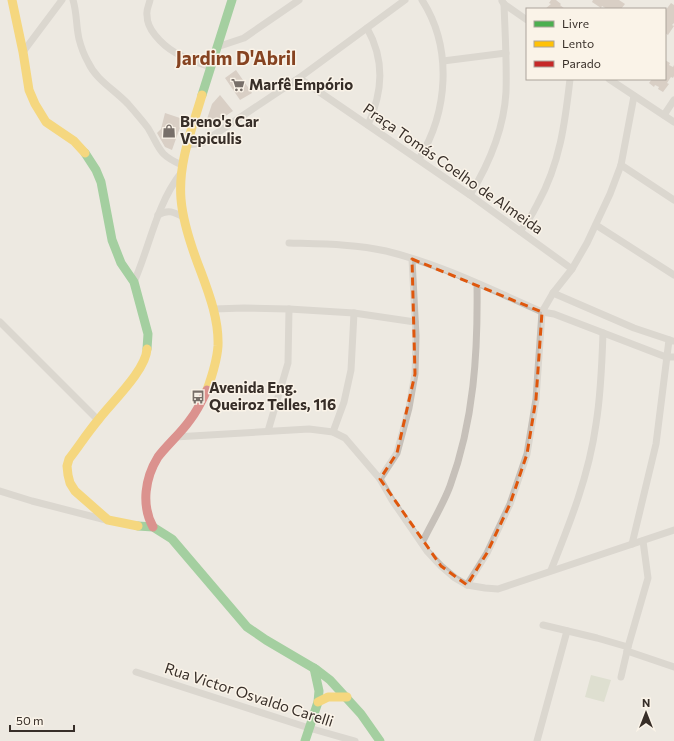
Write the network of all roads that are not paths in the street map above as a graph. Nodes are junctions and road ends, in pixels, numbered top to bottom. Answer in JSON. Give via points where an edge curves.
{"nodes":[{"id":1,"x":12,"y":0,"type":"edge"},
{"id":2,"x":62,"y":0,"type":"edge"},
{"id":3,"x":73,"y":0,"type":"edge"},
{"id":4,"x":150,"y":0,"type":"edge"},
{"id":5,"x":232,"y":0,"type":"edge"},
{"id":6,"x":299,"y":0,"type":"edge"},
{"id":7,"x":405,"y":0,"type":"edge"},
{"id":8,"x":422,"y":0,"type":"edge"},
{"id":9,"x":502,"y":2,"type":"edge"},
{"id":10,"x":526,"y":19,"type":"edge"},
{"id":11,"x":367,"y":28,"type":"junction"},
{"id":12,"x":217,"y":47,"type":"junction"},
{"id":13,"x":24,"y":52,"type":"junction"},
{"id":14,"x":506,"y":53,"type":"junction"},
{"id":15,"x":443,"y":61,"type":"junction"},
{"id":16,"x":210,"y":67,"type":"junction"},
{"id":17,"x":299,"y":78,"type":"junction"},
{"id":18,"x":570,"y":80,"type":"edge"},
{"id":19,"x":610,"y":80,"type":"edge"},
{"id":20,"x":634,"y":96,"type":"junction"},
{"id":21,"x":674,"y":100,"type":"edge"},
{"id":22,"x":664,"y":115,"type":"junction"},
{"id":23,"x":674,"y":122,"type":"edge"},
{"id":24,"x":368,"y":125,"type":"junction"},
{"id":25,"x":187,"y":145,"type":"junction"},
{"id":26,"x":419,"y":159,"type":"junction"},
{"id":27,"x":621,"y":165,"type":"junction"},
{"id":28,"x":181,"y":169,"type":"junction"},
{"id":29,"x":470,"y":195,"type":"junction"},
{"id":30,"x":674,"y":200,"type":"edge"},
{"id":31,"x":158,"y":214,"type":"junction"},
{"id":32,"x":183,"y":217,"type":"junction"},
{"id":33,"x":596,"y":225,"type":"junction"},
{"id":34,"x":520,"y":231,"type":"junction"},
{"id":35,"x":289,"y":243,"type":"dead end"},
{"id":36,"x":412,"y":259,"type":"junction"},
{"id":37,"x":572,"y":269,"type":"junction"},
{"id":38,"x":674,"y":275,"type":"edge"},
{"id":39,"x":134,"y":282,"type":"junction"},
{"id":40,"x":477,"y":284,"type":"junction"},
{"id":41,"x":553,"y":293,"type":"junction"},
{"id":42,"x":214,"y":309,"type":"junction"},
{"id":43,"x":289,"y":309,"type":"junction"},
{"id":44,"x":542,"y":312,"type":"junction"},
{"id":45,"x":354,"y":313,"type":"junction"},
{"id":46,"x":0,"y":322,"type":"edge"},
{"id":47,"x":415,"y":322,"type":"junction"},
{"id":48,"x":603,"y":333,"type":"junction"},
{"id":49,"x":672,"y":341,"type":"edge"},
{"id":50,"x":670,"y":357,"type":"edge"},
{"id":51,"x":98,"y":420,"type":"junction"},
{"id":52,"x":268,"y":431,"type":"junction"},
{"id":53,"x":333,"y":432,"type":"junction"},
{"id":54,"x":175,"y":437,"type":"junction"},
{"id":55,"x":380,"y":479,"type":"junction"},
{"id":56,"x":0,"y":491,"type":"edge"},
{"id":57,"x":108,"y":520,"type":"junction"},
{"id":58,"x":153,"y":527,"type":"junction"},
{"id":59,"x":674,"y":530,"type":"edge"},
{"id":60,"x":643,"y":541,"type":"junction"},
{"id":61,"x":422,"y":543,"type":"junction"},
{"id":62,"x":632,"y":544,"type":"junction"},
{"id":63,"x":551,"y":570,"type":"junction"},
{"id":64,"x":467,"y":584,"type":"junction"},
{"id":65,"x":543,"y":625,"type":"dead end"},
{"id":66,"x":567,"y":631,"type":"junction"},
{"id":67,"x":627,"y":649,"type":"junction"},
{"id":68,"x":674,"y":667,"type":"edge"},
{"id":69,"x":314,"y":668,"type":"junction"},
{"id":70,"x":136,"y":672,"type":"dead end"},
{"id":71,"x":621,"y":677,"type":"dead end"},
{"id":72,"x":347,"y":697,"type":"junction"},
{"id":73,"x":318,"y":702,"type":"junction"},
{"id":74,"x":309,"y":728,"type":"junction"},
{"id":75,"x":305,"y":741,"type":"edge"},
{"id":76,"x":355,"y":741,"type":"edge"},
{"id":77,"x":380,"y":741,"type":"edge"},
{"id":78,"x":537,"y":741,"type":"edge"}],
"edges":[{"from":1,"to":13,"type":"main road"},
{"from":2,"to":13,"type":"street"},
{"from":3,"to":28,"type":"street","via":[[81,46],[94,73],[127,103],[148,128],[164,155]]},
{"from":4,"to":16,"type":"street","via":[[147,19],[160,42],[178,55]]},
{"from":5,"to":12,"type":"main road"},
{"from":6,"to":12,"type":"street","via":[[244,38]]},
{"from":7,"to":11,"type":"street"},
{"from":8,"to":15,"type":"street","via":[[437,32]]},
{"from":9,"to":10,"type":"street"},
{"from":9,"to":14,"type":"street"},
{"from":11,"to":17,"type":"street"},
{"from":11,"to":24,"type":"street","via":[[376,50],[381,81]]},
{"from":12,"to":16,"type":"main road"},
{"from":13,"to":39,"type":"main road","via":[[29,90],[38,109],[46,122],[83,150],[96,170],[101,182],[112,240],[121,263]]},
{"from":14,"to":15,"type":"street"},
{"from":14,"to":29,"type":"street","via":[[506,93],[501,126],[487,163]]},
{"from":15,"to":26,"type":"street","via":[[441,104],[432,137]]},
{"from":16,"to":25,"type":"main road"},
{"from":17,"to":24,"type":"street","name":"Praça Tomás Coelho de Almeida"},
{"from":17,"to":25,"type":"street","via":[[202,143]]},
{"from":18,"to":34,"type":"street","via":[[556,163],[542,197],[527,224]]},
{"from":19,"to":20,"type":"street"},
{"from":20,"to":22,"type":"street"},
{"from":20,"to":27,"type":"street"},
{"from":21,"to":22,"type":"street"},
{"from":22,"to":23,"type":"street"},
{"from":24,"to":26,"type":"street","name":"Praça Tomás Coelho de Almeida"},
{"from":25,"to":28,"type":"main road"},
{"from":26,"to":29,"type":"street","name":"Praça Tomás Coelho de Almeida"},
{"from":27,"to":30,"type":"street"},
{"from":27,"to":33,"type":"street"},
{"from":28,"to":31,"type":"street"},
{"from":28,"to":32,"type":"main road"},
{"from":29,"to":34,"type":"street","name":"Praça Tomás Coelho de Almeida"},
{"from":31,"to":32,"type":"street","via":[[165,211],[174,212]]},
{"from":31,"to":39,"type":"street"},
{"from":32,"to":42,"type":"main road"},
{"from":33,"to":37,"type":"street"},
{"from":33,"to":38,"type":"street"},
{"from":34,"to":37,"type":"street","name":"Praça Tomás Coelho de Almeida"},
{"from":35,"to":36,"type":"street","via":[[339,244],[386,251]]},
{"from":36,"to":40,"type":"street"},
{"from":36,"to":47,"type":"street"},
{"from":37,"to":41,"type":"street"},
{"from":39,"to":51,"type":"main road","via":[[148,334],[146,354],[139,371]]},
{"from":40,"to":44,"type":"street"},
{"from":40,"to":61,"type":"street","via":[[477,351],[470,413],[450,486]]},
{"from":41,"to":44,"type":"street"},
{"from":41,"to":49,"type":"street","via":[[634,328]]},
{"from":42,"to":43,"type":"street"},
{"from":42,"to":54,"type":"main road","via":[[218,333],[217,356],[210,381],[195,413]]},
{"from":43,"to":45,"type":"street"},
{"from":43,"to":52,"type":"street","via":[[288,362]]},
{"from":44,"to":48,"type":"street","via":[[554,314]]},
{"from":44,"to":64,"type":"street","via":[[536,399],[527,454],[487,553]]},
{"from":45,"to":47,"type":"street"},
{"from":45,"to":53,"type":"street","via":[[351,370],[344,402]]},
{"from":46,"to":51,"type":"street"},
{"from":47,"to":55,"type":"street","via":[[415,374],[408,408],[397,453]]},
{"from":48,"to":50,"type":"street"},
{"from":48,"to":63,"type":"street","via":[[596,424],[587,470]]},
{"from":49,"to":50,"type":"street"},
{"from":50,"to":62,"type":"street","via":[[656,444]]},
{"from":51,"to":57,"type":"main road","via":[[69,459],[67,466],[70,483],[75,491]]},
{"from":52,"to":53,"type":"street","via":[[309,429]]},
{"from":52,"to":54,"type":"street"},
{"from":53,"to":55,"type":"street","via":[[345,438]]},
{"from":54,"to":58,"type":"main road","via":[[158,458],[148,480],[146,511]]},
{"from":55,"to":61,"type":"street"},
{"from":56,"to":57,"type":"street"},
{"from":57,"to":58,"type":"main road"},
{"from":58,"to":69,"type":"main road","via":[[178,545],[247,627]]},
{"from":59,"to":60,"type":"street"},
{"from":60,"to":62,"type":"street"},
{"from":60,"to":67,"type":"street","via":[[648,578]]},
{"from":61,"to":64,"type":"street","via":[[440,566]]},
{"from":62,"to":63,"type":"street"},
{"from":63,"to":64,"type":"street","via":[[498,588]]},
{"from":65,"to":66,"type":"street"},
{"from":66,"to":67,"type":"street"},
{"from":66,"to":78,"type":"street"},
{"from":67,"to":68,"type":"street"},
{"from":67,"to":71,"type":"street"},
{"from":69,"to":72,"type":"main road"},
{"from":69,"to":73,"type":"main road","via":[[319,691]]},
{"from":70,"to":74,"type":"street","name":"Rua Victor Osvaldo Carelli"},
{"from":72,"to":73,"type":"main road","via":[[327,696]]},
{"from":72,"to":77,"type":"main road"},
{"from":73,"to":74,"type":"main road"},
{"from":74,"to":75,"type":"main road"},
{"from":74,"to":76,"type":"street","name":"Rua Victor Osvaldo Carelli"}]}
